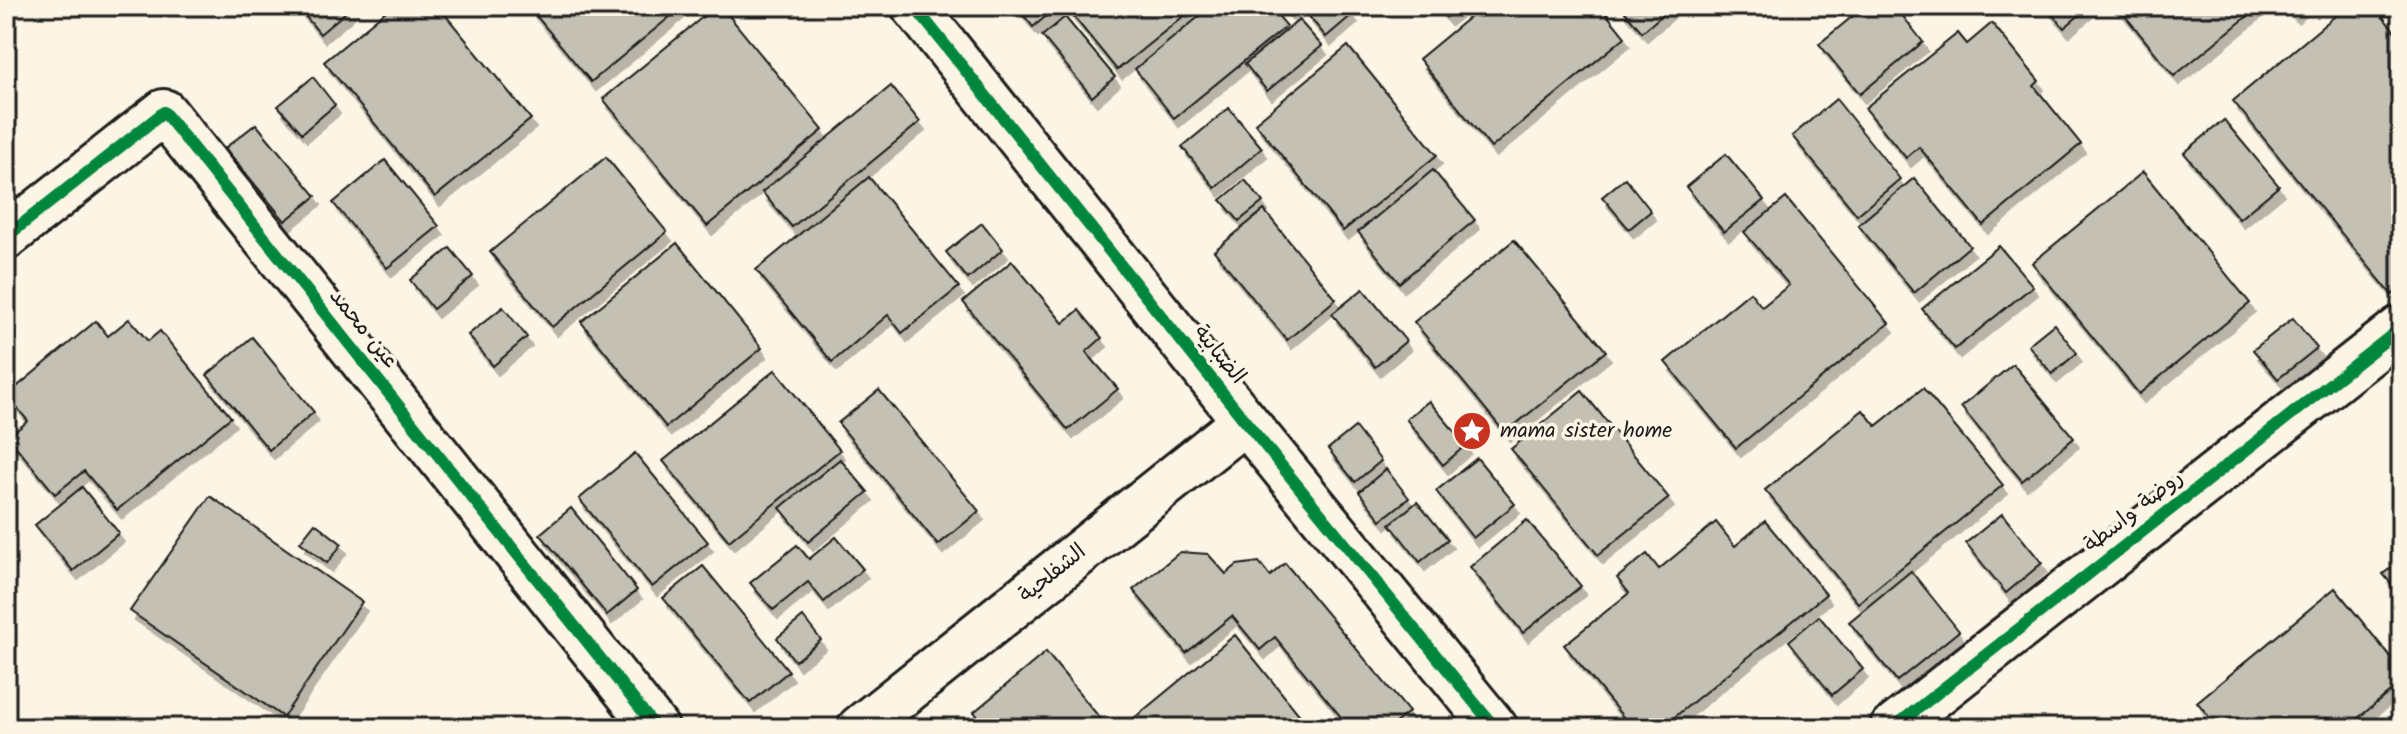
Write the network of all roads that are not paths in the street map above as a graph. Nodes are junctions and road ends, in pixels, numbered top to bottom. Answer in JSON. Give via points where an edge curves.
{"nodes":[{"id":1,"x":914,"y":6,"type":"edge"},
{"id":2,"x":6,"y":237,"type":"edge"},
{"id":3,"x":2401,"y":328,"type":"edge"},
{"id":4,"x":1245,"y":421,"type":"junction"},
{"id":5,"x":656,"y":728,"type":"edge"},
{"id":6,"x":860,"y":728,"type":"edge"},
{"id":7,"x":1495,"y":728,"type":"edge"},
{"id":8,"x":1893,"y":728,"type":"edge"}],
"edges":[{"from":1,"to":4,"type":"street","name":"الضبابية"},
{"from":2,"to":5,"type":"street","name":"عين محمد","via":[[164,112]]},
{"from":3,"to":8,"type":"street","name":"روضة واسطة"},
{"from":4,"to":6,"type":"street","name":"الشفلحية"},
{"from":4,"to":7,"type":"street","name":"الضبابية"}]}
